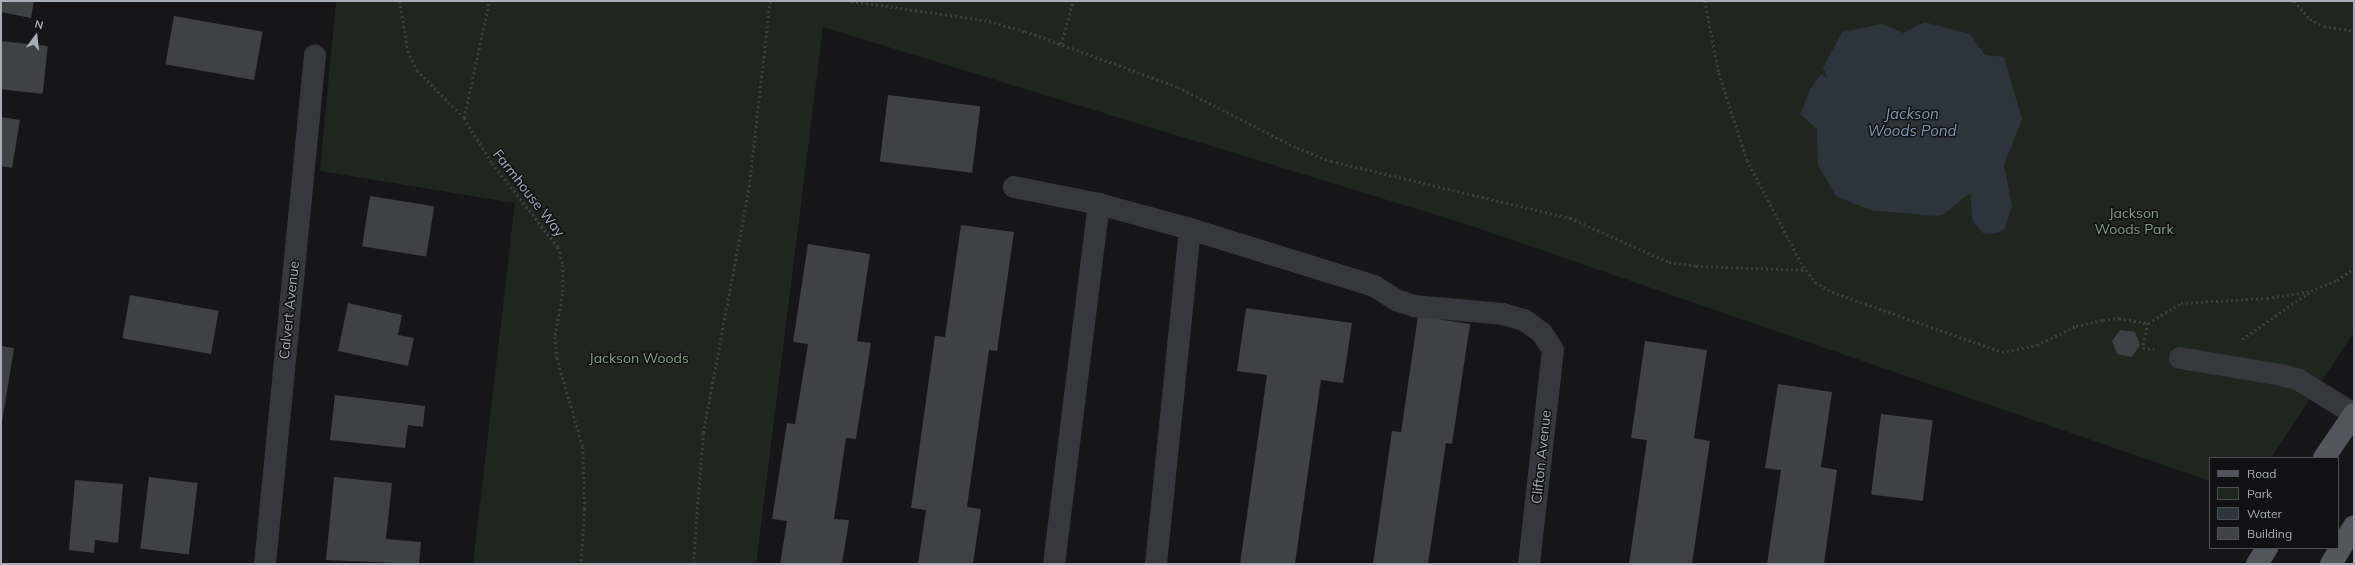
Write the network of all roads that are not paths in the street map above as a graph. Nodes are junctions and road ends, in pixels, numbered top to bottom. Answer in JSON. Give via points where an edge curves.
{"nodes":[{"id":1,"x":315,"y":56,"type":"dead end"},
{"id":2,"x":1014,"y":187,"type":"dead end"},
{"id":3,"x":1099,"y":204,"type":"junction"},
{"id":4,"x":1190,"y":229,"type":"junction"},
{"id":5,"x":2180,"y":358,"type":"dead end"},
{"id":6,"x":2354,"y":414,"type":"edge"},
{"id":7,"x":2325,"y":457,"type":"edge"},
{"id":8,"x":2354,"y":526,"type":"edge"},
{"id":9,"x":2266,"y":549,"type":"edge"},
{"id":10,"x":265,"y":564,"type":"edge"},
{"id":11,"x":1054,"y":564,"type":"edge"},
{"id":12,"x":1156,"y":564,"type":"edge"},
{"id":13,"x":1529,"y":564,"type":"edge"},
{"id":14,"x":2257,"y":564,"type":"edge"},
{"id":15,"x":2331,"y":564,"type":"edge"}],
"edges":[{"from":1,"to":10,"type":"street","name":"Calvert Avenue"},
{"from":2,"to":3,"type":"street"},
{"from":3,"to":4,"type":"street"},
{"from":3,"to":11,"type":"street"},
{"from":4,"to":12,"type":"street"},
{"from":4,"to":13,"type":"street","name":"Clifton Avenue","via":[[1374,286],[1396,300],[1414,306],[1503,314],[1524,320],[1542,333],[1553,350]]},
{"from":5,"to":6,"type":"street","via":[[2299,380]]},
{"from":6,"to":7,"type":"main road"},
{"from":8,"to":15,"type":"main road"},
{"from":9,"to":14,"type":"main road"}]}
